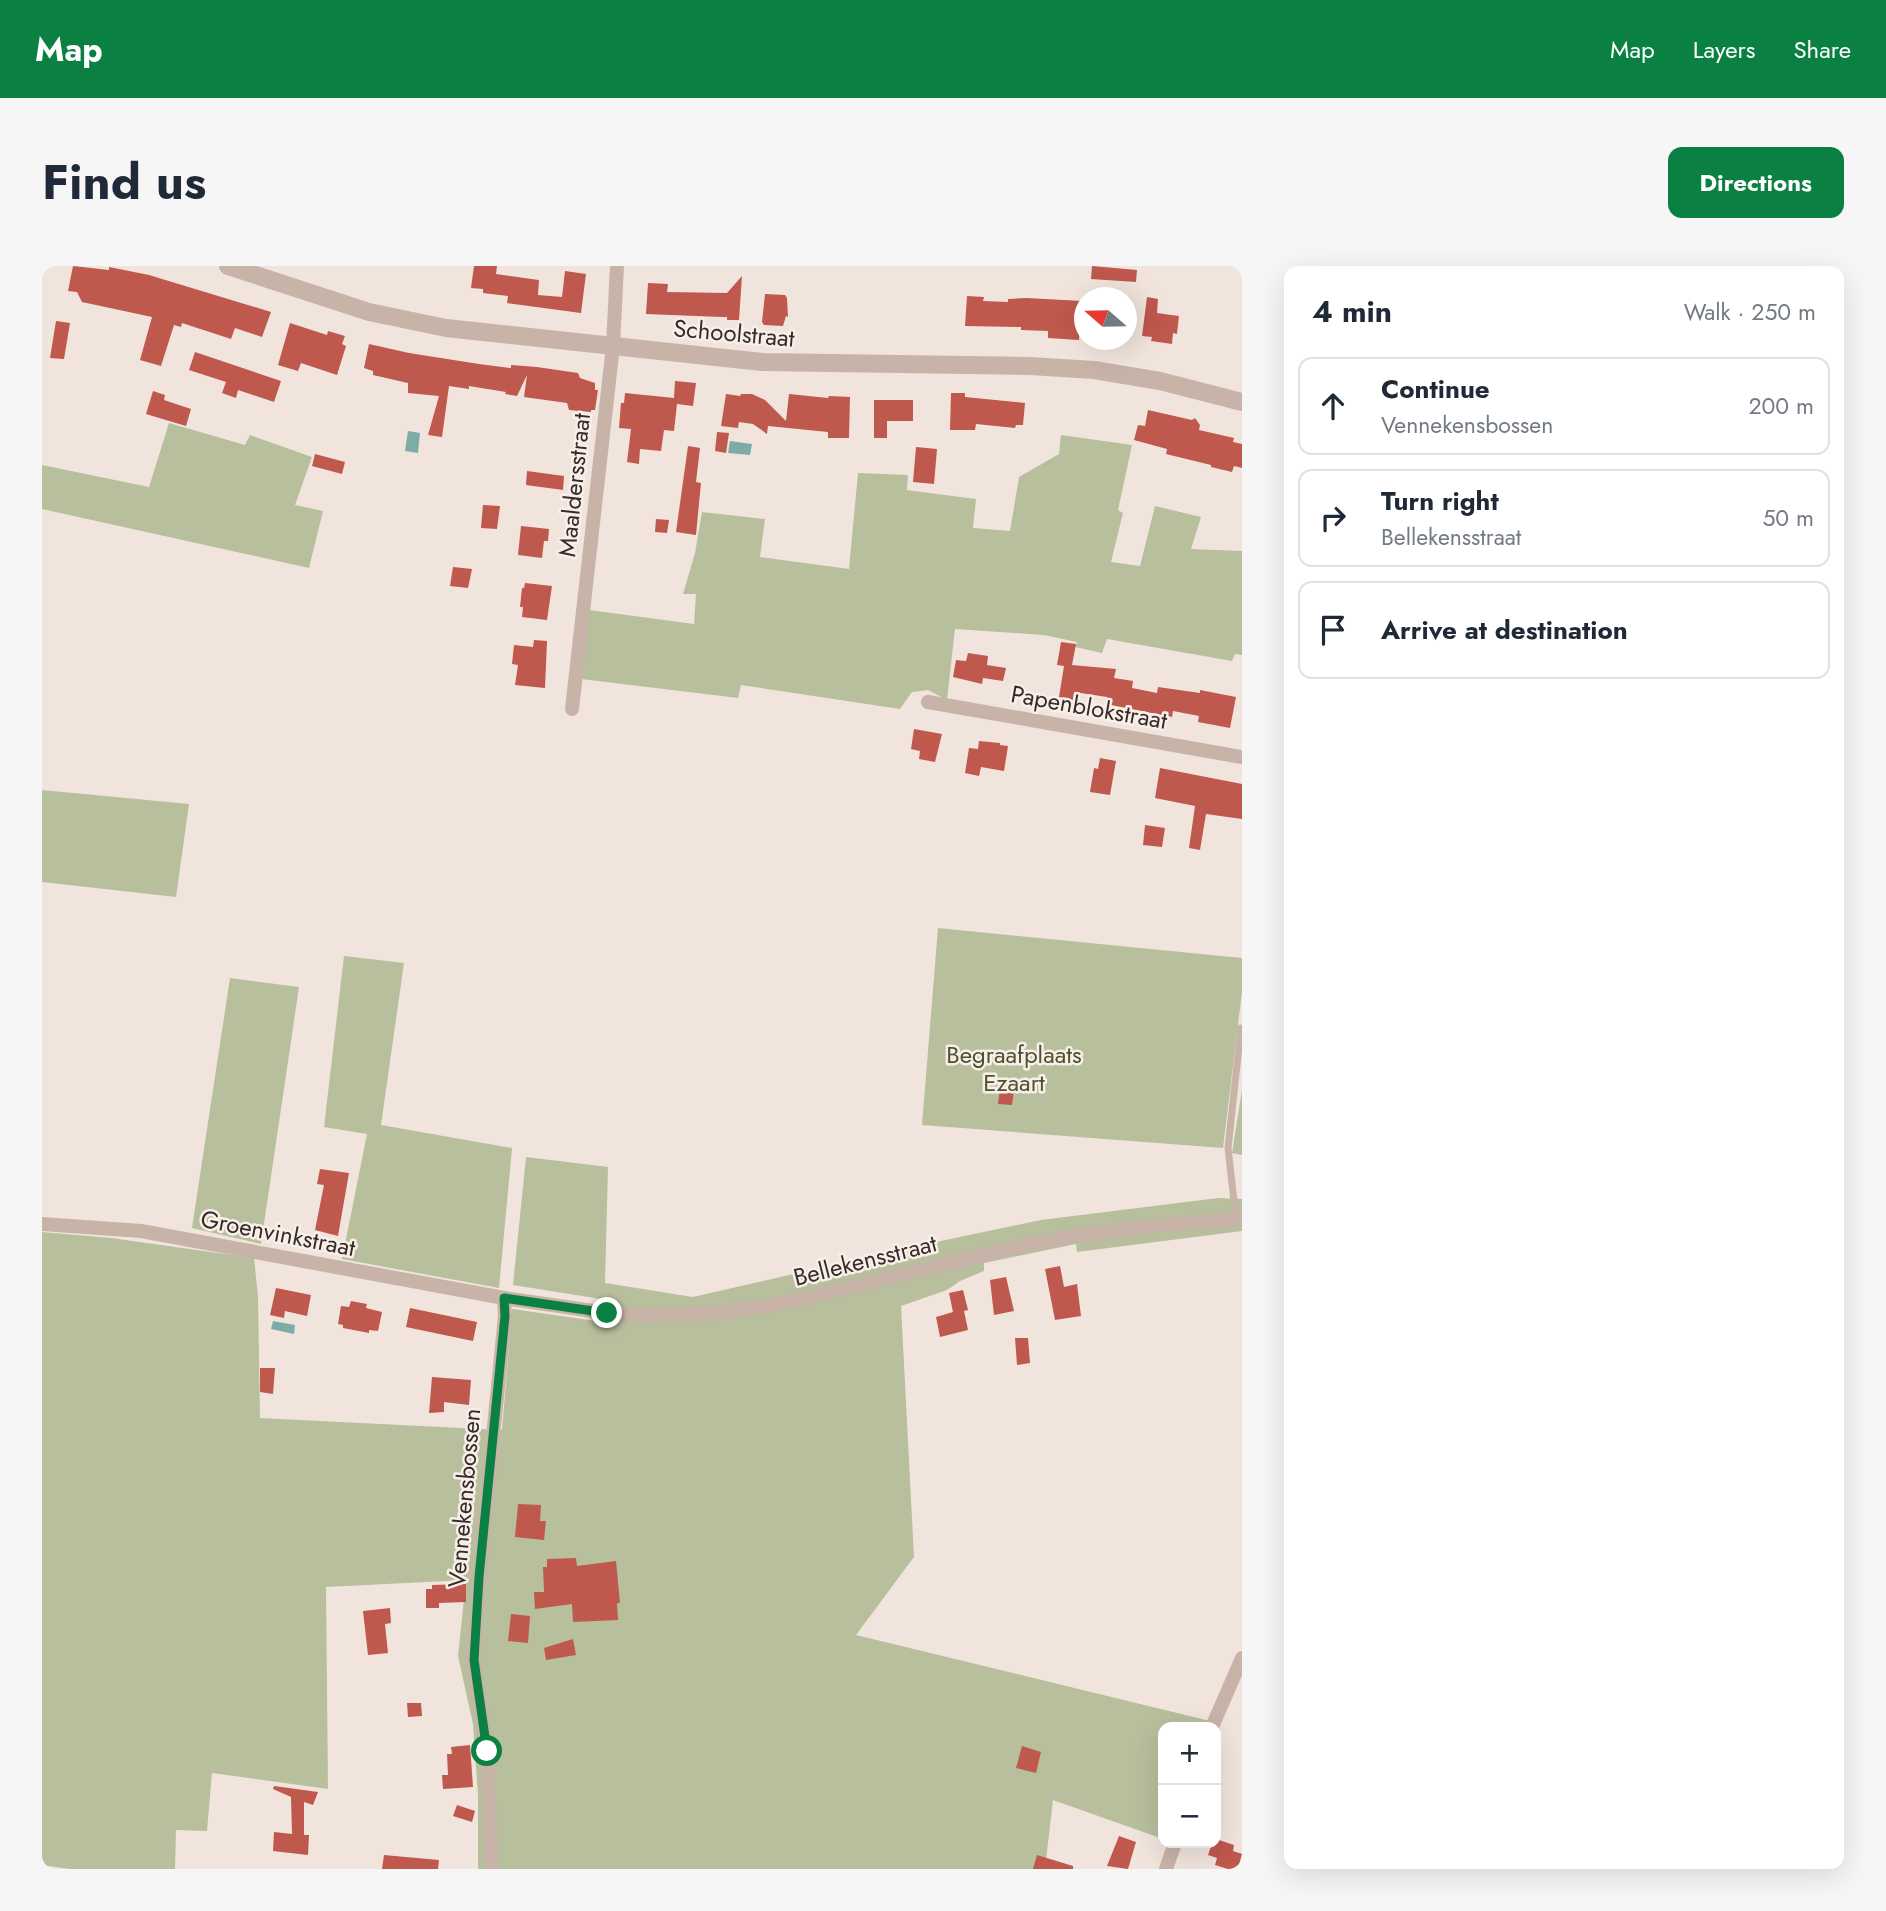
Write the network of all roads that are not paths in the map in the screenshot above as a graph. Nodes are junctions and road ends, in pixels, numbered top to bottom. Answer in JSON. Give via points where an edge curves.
{"nodes":[{"id":1,"x":228,"y":266,"type":"edge"},
{"id":2,"x":617,"y":266,"type":"edge"},
{"id":3,"x":613,"y":346,"type":"junction"},
{"id":4,"x":1242,"y":402,"type":"edge"},
{"id":5,"x":928,"y":702,"type":"dead end"},
{"id":6,"x":572,"y":709,"type":"dead end"},
{"id":7,"x":1242,"y":757,"type":"edge"},
{"id":8,"x":1241,"y":1028,"type":"edge"},
{"id":9,"x":1239,"y":1219,"type":"edge"},
{"id":10,"x":42,"y":1224,"type":"edge"},
{"id":11,"x":504,"y":1298,"type":"junction"},
{"id":12,"x":1242,"y":1658,"type":"edge"},
{"id":13,"x":1214,"y":1722,"type":"edge"},
{"id":14,"x":1173,"y":1848,"type":"edge"},
{"id":15,"x":492,"y":1869,"type":"edge"},
{"id":16,"x":1166,"y":1869,"type":"edge"}],
"edges":[{"from":1,"to":3,"type":"street","name":"Schoolstraat","via":[[391,317],[446,328]]},
{"from":2,"to":3,"type":"street","name":"Maaldersstraat"},
{"from":3,"to":4,"type":"street","name":"Schoolstraat","via":[[762,362],[1084,369]]},
{"from":3,"to":6,"type":"street","name":"Maaldersstraat"},
{"from":5,"to":7,"type":"street","name":"Papenblokstraat"},
{"from":8,"to":9,"type":"lane","name":"Bellekensstraat","via":[[1228,1148]]},
{"from":9,"to":11,"type":"street","name":"Bellekensstraat","via":[[1031,1244],[789,1302],[720,1313],[607,1313]]},
{"from":10,"to":11,"type":"street","name":"Groenvinkstraat","via":[[141,1231]]},
{"from":11,"to":15,"type":"street","name":"Vennekensbossen","via":[[474,1660],[487,1751]]},
{"from":12,"to":13,"type":"street"},
{"from":14,"to":16,"type":"street"}]}
